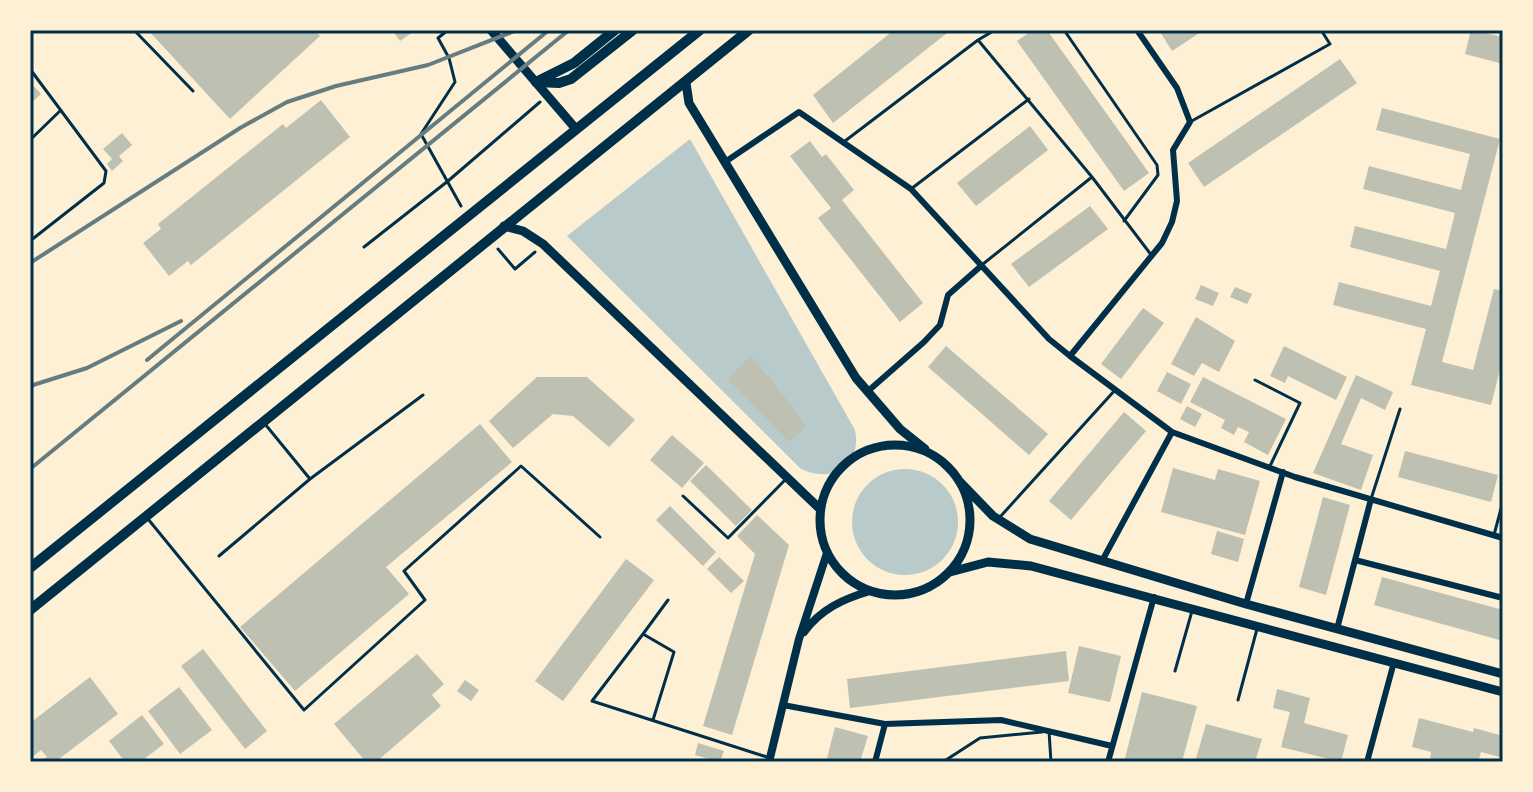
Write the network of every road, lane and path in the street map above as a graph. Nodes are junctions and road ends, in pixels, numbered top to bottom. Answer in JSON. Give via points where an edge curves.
{"nodes":[{"id":1,"x":134,"y":30,"type":"edge"},
{"id":2,"x":448,"y":30,"type":"edge"},
{"id":3,"x":491,"y":30,"type":"edge"},
{"id":4,"x":615,"y":30,"type":"edge"},
{"id":5,"x":633,"y":30,"type":"edge"},
{"id":6,"x":700,"y":30,"type":"edge"},
{"id":7,"x":749,"y":30,"type":"edge"},
{"id":8,"x":995,"y":30,"type":"edge"},
{"id":9,"x":1064,"y":30,"type":"edge"},
{"id":10,"x":1137,"y":30,"type":"edge"},
{"id":11,"x":1321,"y":30,"type":"edge"},
{"id":12,"x":978,"y":40,"type":"junction"},
{"id":13,"x":30,"y":69,"type":"edge"},
{"id":14,"x":536,"y":82,"type":"junction"},
{"id":15,"x":686,"y":83,"type":"junction"},
{"id":16,"x":193,"y":91,"type":"dead end"},
{"id":17,"x":548,"y":95,"type":"junction"},
{"id":18,"x":1029,"y":99,"type":"junction"},
{"id":19,"x":61,"y":110,"type":"junction"},
{"id":20,"x":1190,"y":122,"type":"junction"},
{"id":21,"x":576,"y":129,"type":"junction"},
{"id":22,"x":30,"y":140,"type":"edge"},
{"id":23,"x":842,"y":143,"type":"junction"},
{"id":24,"x":725,"y":162,"type":"junction"},
{"id":25,"x":1092,"y":177,"type":"junction"},
{"id":26,"x":448,"y":181,"type":"junction"},
{"id":27,"x":911,"y":189,"type":"junction"},
{"id":28,"x":466,"y":215,"type":"junction"},
{"id":29,"x":1124,"y":221,"type":"junction"},
{"id":30,"x":504,"y":226,"type":"junction"},
{"id":31,"x":489,"y":239,"type":"junction"},
{"id":32,"x":30,"y":241,"type":"edge"},
{"id":33,"x":543,"y":244,"type":"junction"},
{"id":34,"x":364,"y":247,"type":"dead end"},
{"id":35,"x":1152,"y":256,"type":"junction"},
{"id":36,"x":981,"y":266,"type":"junction"},
{"id":37,"x":1070,"y":356,"type":"junction"},
{"id":38,"x":1255,"y":380,"type":"dead end"},
{"id":39,"x":1116,"y":389,"type":"junction"},
{"id":40,"x":867,"y":392,"type":"junction"},
{"id":41,"x":423,"y":395,"type":"dead end"},
{"id":42,"x":1400,"y":409,"type":"dead end"},
{"id":43,"x":263,"y":421,"type":"junction"},
{"id":44,"x":1172,"y":432,"type":"junction"},
{"id":45,"x":934,"y":456,"type":"junction"},
{"id":46,"x":1269,"y":467,"type":"junction"},
{"id":47,"x":1283,"y":472,"type":"junction"},
{"id":48,"x":788,"y":478,"type":"junction"},
{"id":49,"x":310,"y":479,"type":"junction"},
{"id":50,"x":959,"y":481,"type":"junction"},
{"id":51,"x":683,"y":496,"type":"dead end"},
{"id":52,"x":1371,"y":499,"type":"junction"},
{"id":53,"x":1503,"y":501,"type":"edge"},
{"id":54,"x":820,"y":509,"type":"junction"},
{"id":55,"x":146,"y":516,"type":"junction"},
{"id":56,"x":998,"y":520,"type":"junction"},
{"id":57,"x":1494,"y":535,"type":"junction"},
{"id":58,"x":600,"y":537,"type":"dead end"},
{"id":59,"x":1503,"y":538,"type":"edge"},
{"id":60,"x":827,"y":553,"type":"junction"},
{"id":61,"x":219,"y":556,"type":"dead end"},
{"id":62,"x":1355,"y":560,"type":"junction"},
{"id":63,"x":1102,"y":561,"type":"junction"},
{"id":64,"x":30,"y":568,"type":"edge"},
{"id":65,"x":950,"y":572,"type":"junction"},
{"id":66,"x":870,"y":591,"type":"junction"},
{"id":67,"x":1154,"y":597,"type":"junction"},
{"id":68,"x":1503,"y":598,"type":"edge"},
{"id":69,"x":668,"y":600,"type":"dead end"},
{"id":70,"x":1246,"y":604,"type":"junction"},
{"id":71,"x":1193,"y":608,"type":"junction"},
{"id":72,"x":30,"y":610,"type":"edge"},
{"id":73,"x":1258,"y":625,"type":"junction"},
{"id":74,"x":1337,"y":629,"type":"junction"},
{"id":75,"x":643,"y":634,"type":"junction"},
{"id":76,"x":799,"y":639,"type":"junction"},
{"id":77,"x":1394,"y":662,"type":"junction"},
{"id":78,"x":1175,"y":671,"type":"dead end"},
{"id":79,"x":1503,"y":674,"type":"edge"},
{"id":80,"x":1503,"y":692,"type":"edge"},
{"id":81,"x":1238,"y":700,"type":"dead end"},
{"id":82,"x":783,"y":705,"type":"junction"},
{"id":83,"x":653,"y":720,"type":"junction"},
{"id":84,"x":885,"y":724,"type":"junction"},
{"id":85,"x":1049,"y":731,"type":"junction"},
{"id":86,"x":1112,"y":746,"type":"junction"},
{"id":87,"x":770,"y":760,"type":"edge"},
{"id":88,"x":875,"y":762,"type":"edge"},
{"id":89,"x":932,"y":762,"type":"edge"},
{"id":90,"x":1051,"y":762,"type":"edge"},
{"id":91,"x":1108,"y":762,"type":"edge"},
{"id":92,"x":1367,"y":762,"type":"edge"}],
"edges":[{"from":1,"to":16,"type":"lane"},
{"from":2,"to":26,"type":"path","via":[[438,38],[455,82],[421,134]]},
{"from":3,"to":14,"type":"main road"},
{"from":4,"to":14,"type":"main road","via":[[574,63]]},
{"from":5,"to":14,"type":"main road","via":[[571,79]]},
{"from":6,"to":21,"type":"main road"},
{"from":7,"to":15,"type":"main road"},
{"from":8,"to":12,"type":"lane"},
{"from":9,"to":29,"type":"lane","via":[[1157,165],[1158,175]]},
{"from":10,"to":20,"type":"street","via":[[1177,88]]},
{"from":11,"to":20,"type":"lane","via":[[1330,44]]},
{"from":12,"to":18,"type":"lane"},
{"from":12,"to":23,"type":"lane"},
{"from":13,"to":19,"type":"lane"},
{"from":14,"to":17,"type":"main road"},
{"from":15,"to":24,"type":"main road","via":[[689,103]]},
{"from":15,"to":30,"type":"main road"},
{"from":17,"to":21,"type":"main road"},
{"from":17,"to":26,"type":"path"},
{"from":18,"to":25,"type":"lane"},
{"from":18,"to":27,"type":"lane"},
{"from":19,"to":22,"type":"lane"},
{"from":19,"to":32,"type":"lane","via":[[106,177]]},
{"from":20,"to":35,"type":"street","via":[[1173,150],[1177,201],[1172,222]]},
{"from":21,"to":28,"type":"main road"},
{"from":23,"to":24,"type":"street","via":[[799,112]]},
{"from":23,"to":27,"type":"street"},
{"from":24,"to":40,"type":"main road"},
{"from":25,"to":29,"type":"lane"},
{"from":25,"to":36,"type":"lane"},
{"from":26,"to":28,"type":"path"},
{"from":26,"to":34,"type":"path"},
{"from":27,"to":36,"type":"street"},
{"from":28,"to":64,"type":"main road"},
{"from":29,"to":35,"type":"lane"},
{"from":30,"to":31,"type":"main road"},
{"from":30,"to":33,"type":"main road"},
{"from":31,"to":33,"type":"path","via":[[515,269]]},
{"from":31,"to":43,"type":"main road"},
{"from":33,"to":48,"type":"main road"},
{"from":35,"to":37,"type":"street"},
{"from":36,"to":37,"type":"street"},
{"from":36,"to":40,"type":"street","via":[[948,295],[940,325]]},
{"from":37,"to":39,"type":"street"},
{"from":38,"to":46,"type":"lane","via":[[1300,403]]},
{"from":39,"to":44,"type":"street"},
{"from":39,"to":56,"type":"lane"},
{"from":40,"to":45,"type":"main road"},
{"from":41,"to":49,"type":"lane"},
{"from":42,"to":52,"type":"lane"},
{"from":43,"to":49,"type":"lane"},
{"from":43,"to":55,"type":"main road"},
{"from":44,"to":46,"type":"street"},
{"from":44,"to":63,"type":"street"},
{"from":45,"to":50,"type":"main road"},
{"from":45,"to":54,"type":"main road","via":[[887,445],[863,452],[828,485]]},
{"from":46,"to":47,"type":"street"},
{"from":47,"to":52,"type":"street"},
{"from":47,"to":70,"type":"street"},
{"from":48,"to":51,"type":"lane","via":[[728,538]]},
{"from":48,"to":54,"type":"main road"},
{"from":49,"to":61,"type":"lane"},
{"from":50,"to":56,"type":"main road"},
{"from":50,"to":65,"type":"main road","via":[[969,504],[970,528],[964,552]]},
{"from":52,"to":57,"type":"street"},
{"from":52,"to":62,"type":"street"},
{"from":53,"to":57,"type":"lane"},
{"from":54,"to":60,"type":"main road"},
{"from":55,"to":58,"type":"lane","via":[[304,710],[425,600],[404,571],[521,466]]},
{"from":55,"to":72,"type":"main road"},
{"from":56,"to":63,"type":"main road","via":[[1030,539]]},
{"from":57,"to":59,"type":"street"},
{"from":60,"to":66,"type":"main road","via":[[852,582]]},
{"from":60,"to":76,"type":"street"},
{"from":62,"to":68,"type":"street"},
{"from":62,"to":74,"type":"street"},
{"from":63,"to":70,"type":"main road"},
{"from":65,"to":66,"type":"main road","via":[[912,594]]},
{"from":65,"to":67,"type":"main road","via":[[988,562],[1031,566]]},
{"from":66,"to":76,"type":"street","via":[[846,598],[814,618]]},
{"from":67,"to":71,"type":"main road"},
{"from":67,"to":86,"type":"street"},
{"from":69,"to":75,"type":"lane"},
{"from":70,"to":74,"type":"main road"},
{"from":71,"to":73,"type":"main road"},
{"from":71,"to":78,"type":"lane"},
{"from":73,"to":77,"type":"main road"},
{"from":73,"to":81,"type":"lane"},
{"from":74,"to":79,"type":"main road"},
{"from":75,"to":83,"type":"lane","via":[[674,652]]},
{"from":75,"to":83,"type":"lane","via":[[592,701]]},
{"from":76,"to":82,"type":"street"},
{"from":77,"to":80,"type":"main road"},
{"from":77,"to":92,"type":"street"},
{"from":82,"to":84,"type":"street"},
{"from":82,"to":87,"type":"street"},
{"from":83,"to":87,"type":"lane"},
{"from":84,"to":85,"type":"street","via":[[1001,720]]},
{"from":84,"to":88,"type":"street"},
{"from":85,"to":86,"type":"street"},
{"from":85,"to":89,"type":"lane","via":[[980,738],[946,760]]},
{"from":85,"to":90,"type":"lane"},
{"from":86,"to":91,"type":"street"}]}
